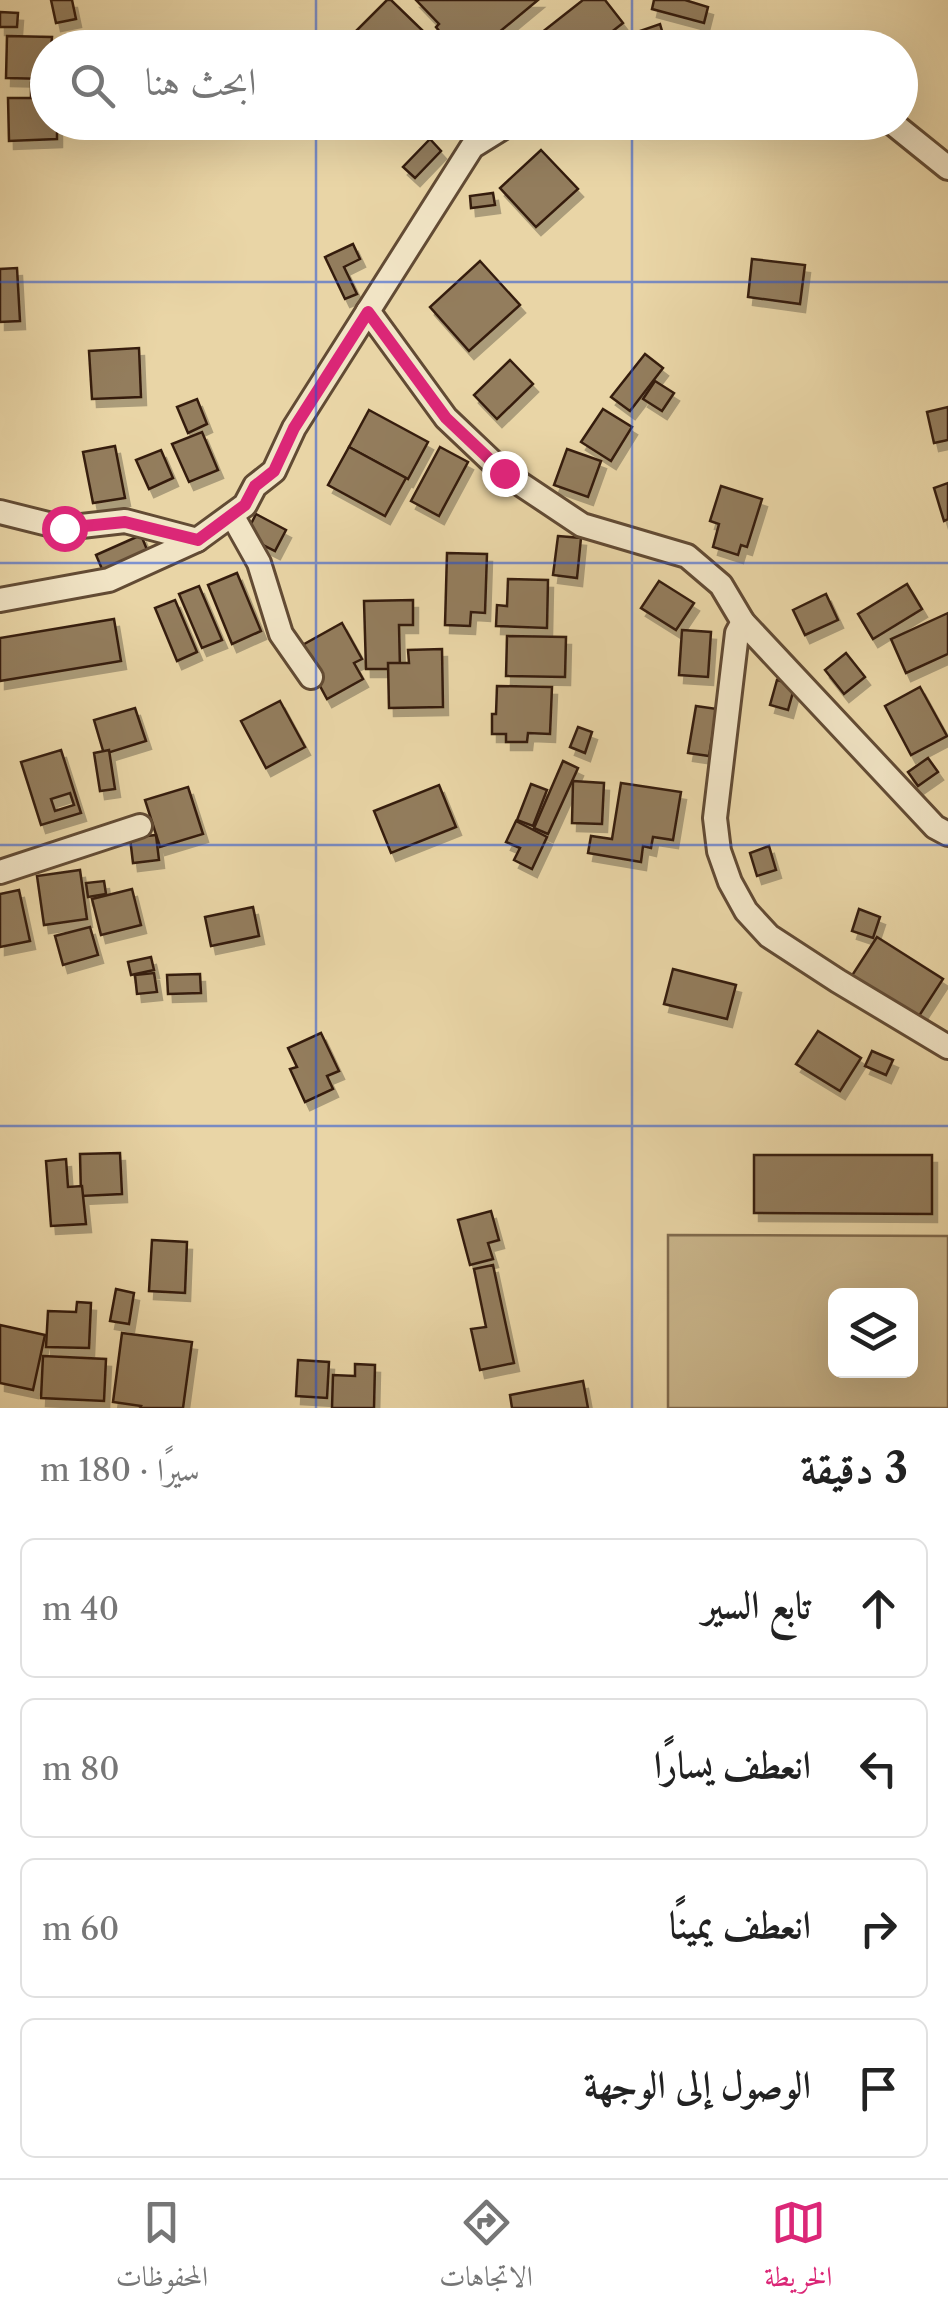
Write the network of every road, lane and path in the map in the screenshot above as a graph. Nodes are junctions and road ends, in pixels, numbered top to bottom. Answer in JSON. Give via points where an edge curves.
{"nodes":[{"id":1,"x":483,"y":140,"type":"edge"},
{"id":2,"x":913,"y":140,"type":"edge"},
{"id":3,"x":948,"y":168,"type":"edge"},
{"id":4,"x":368,"y":312,"type":"junction"},
{"id":5,"x":0,"y":512,"type":"edge"},
{"id":6,"x":232,"y":515,"type":"junction"},
{"id":7,"x":198,"y":540,"type":"junction"},
{"id":8,"x":0,"y":600,"type":"edge"},
{"id":9,"x":743,"y":622,"type":"junction"},
{"id":10,"x":312,"y":677,"type":"dead end"},
{"id":11,"x":140,"y":826,"type":"dead end"},
{"id":12,"x":948,"y":834,"type":"edge"},
{"id":13,"x":0,"y":872,"type":"edge"},
{"id":14,"x":948,"y":1047,"type":"edge"}],
"edges":[{"from":1,"to":4,"type":"street","via":[[472,147]]},
{"from":2,"to":3,"type":"street"},
{"from":4,"to":6,"type":"street","via":[[274,471]]},
{"from":4,"to":9,"type":"street","via":[[446,418],[504,473],[582,525],[686,556],[721,585]]},
{"from":5,"to":7,"type":"street","via":[[64,528],[125,522]]},
{"from":6,"to":7,"type":"street"},
{"from":6,"to":10,"type":"street","via":[[258,563],[281,634]]},
{"from":7,"to":8,"type":"street","via":[[109,580]]},
{"from":9,"to":12,"type":"street"},
{"from":9,"to":14,"type":"street","via":[[736,634],[715,818],[730,882],[769,936]]},
{"from":11,"to":13,"type":"street"}]}
